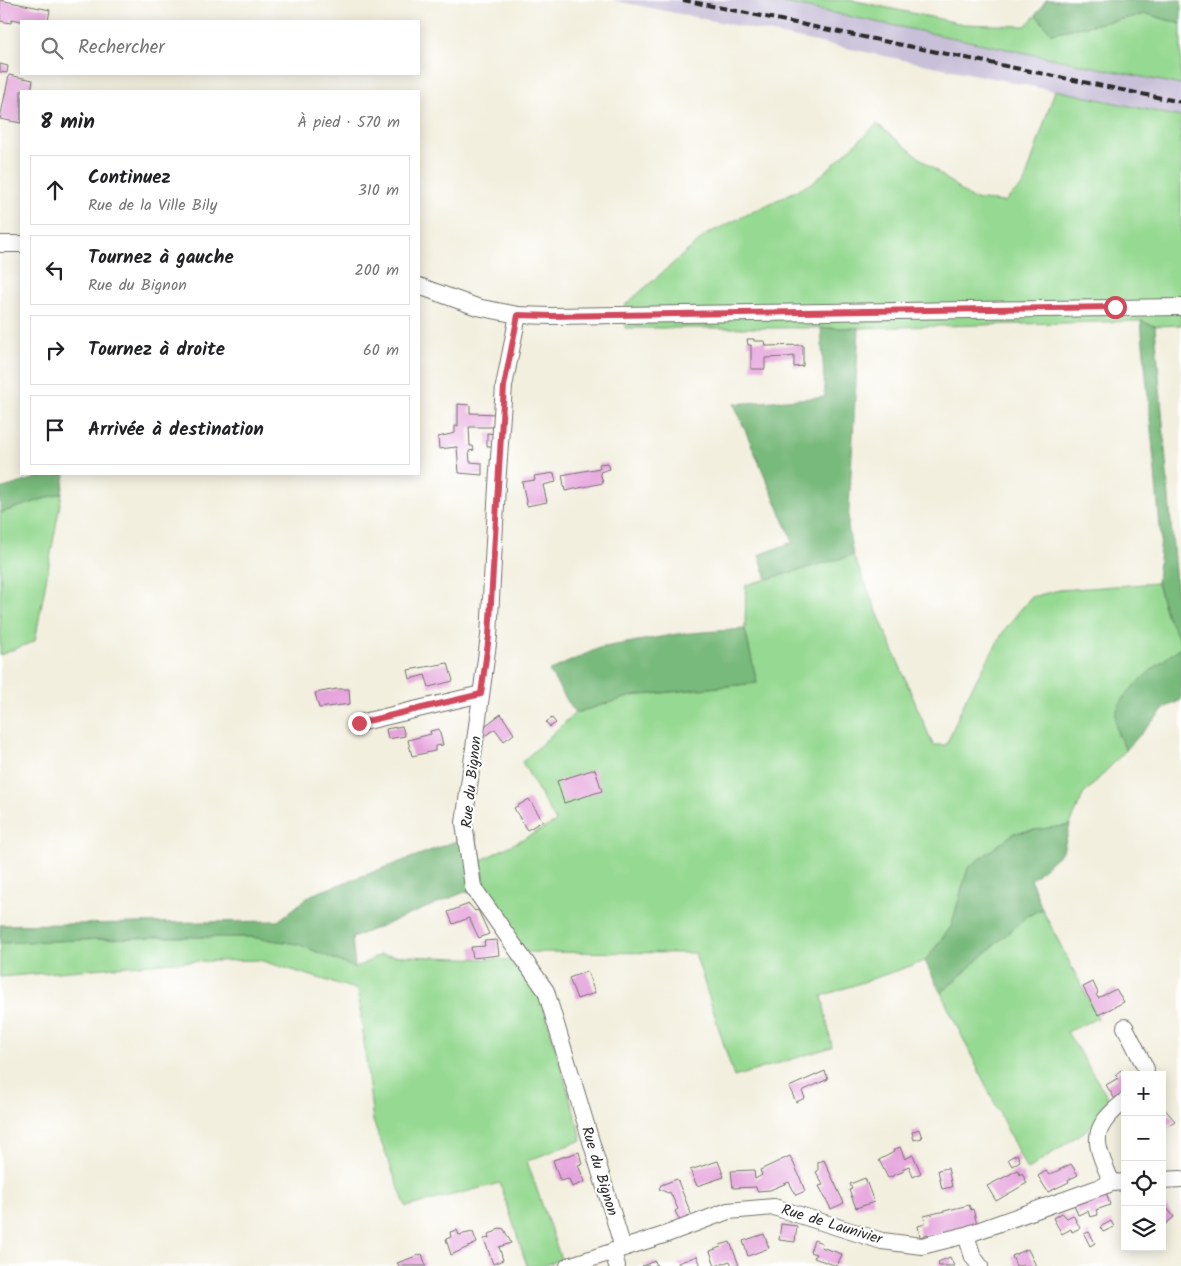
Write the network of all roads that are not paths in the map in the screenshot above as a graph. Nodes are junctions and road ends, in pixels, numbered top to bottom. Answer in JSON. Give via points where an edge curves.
{"nodes":[{"id":1,"x":0,"y":244,"type":"edge"},
{"id":2,"x":20,"y":244,"type":"edge"},
{"id":3,"x":420,"y":286,"type":"edge"},
{"id":4,"x":1181,"y":307,"type":"edge"},
{"id":5,"x":518,"y":315,"type":"junction"},
{"id":6,"x":481,"y":694,"type":"junction"},
{"id":7,"x":359,"y":723,"type":"dead end"},
{"id":8,"x":1125,"y":1027,"type":"dead end"},
{"id":9,"x":1146,"y":1071,"type":"edge"},
{"id":10,"x":1121,"y":1104,"type":"edge"},
{"id":11,"x":1181,"y":1179,"type":"edge"},
{"id":12,"x":1166,"y":1180,"type":"edge"},
{"id":13,"x":1118,"y":1182,"type":"edge"},
{"id":14,"x":966,"y":1235,"type":"junction"},
{"id":15,"x":618,"y":1255,"type":"edge"},
{"id":16,"x":568,"y":1266,"type":"edge"},
{"id":17,"x":980,"y":1266,"type":"edge"}],
"edges":[{"from":1,"to":2,"type":"street"},
{"from":3,"to":5,"type":"street","via":[[477,307]]},
{"from":4,"to":5,"type":"street"},
{"from":5,"to":6,"type":"street","name":"Rue du Bignon","via":[[504,386],[489,636]]},
{"from":6,"to":7,"type":"street"},
{"from":6,"to":15,"type":"street","name":"Rue du Bignon","via":[[464,823],[473,887],[546,991]]},
{"from":8,"to":9,"type":"street"},
{"from":10,"to":13,"type":"street","via":[[1105,1118],[1098,1133],[1098,1148]]},
{"from":11,"to":12,"type":"street"},
{"from":13,"to":14,"type":"street","name":"Rue de Launivier"},
{"from":14,"to":15,"type":"street","name":"Rue de Launivier","via":[[922,1246],[882,1241],[774,1207],[728,1211]]},
{"from":14,"to":17,"type":"street","via":[[973,1257]]},
{"from":15,"to":16,"type":"street","name":"Rue de Launivier"}]}
